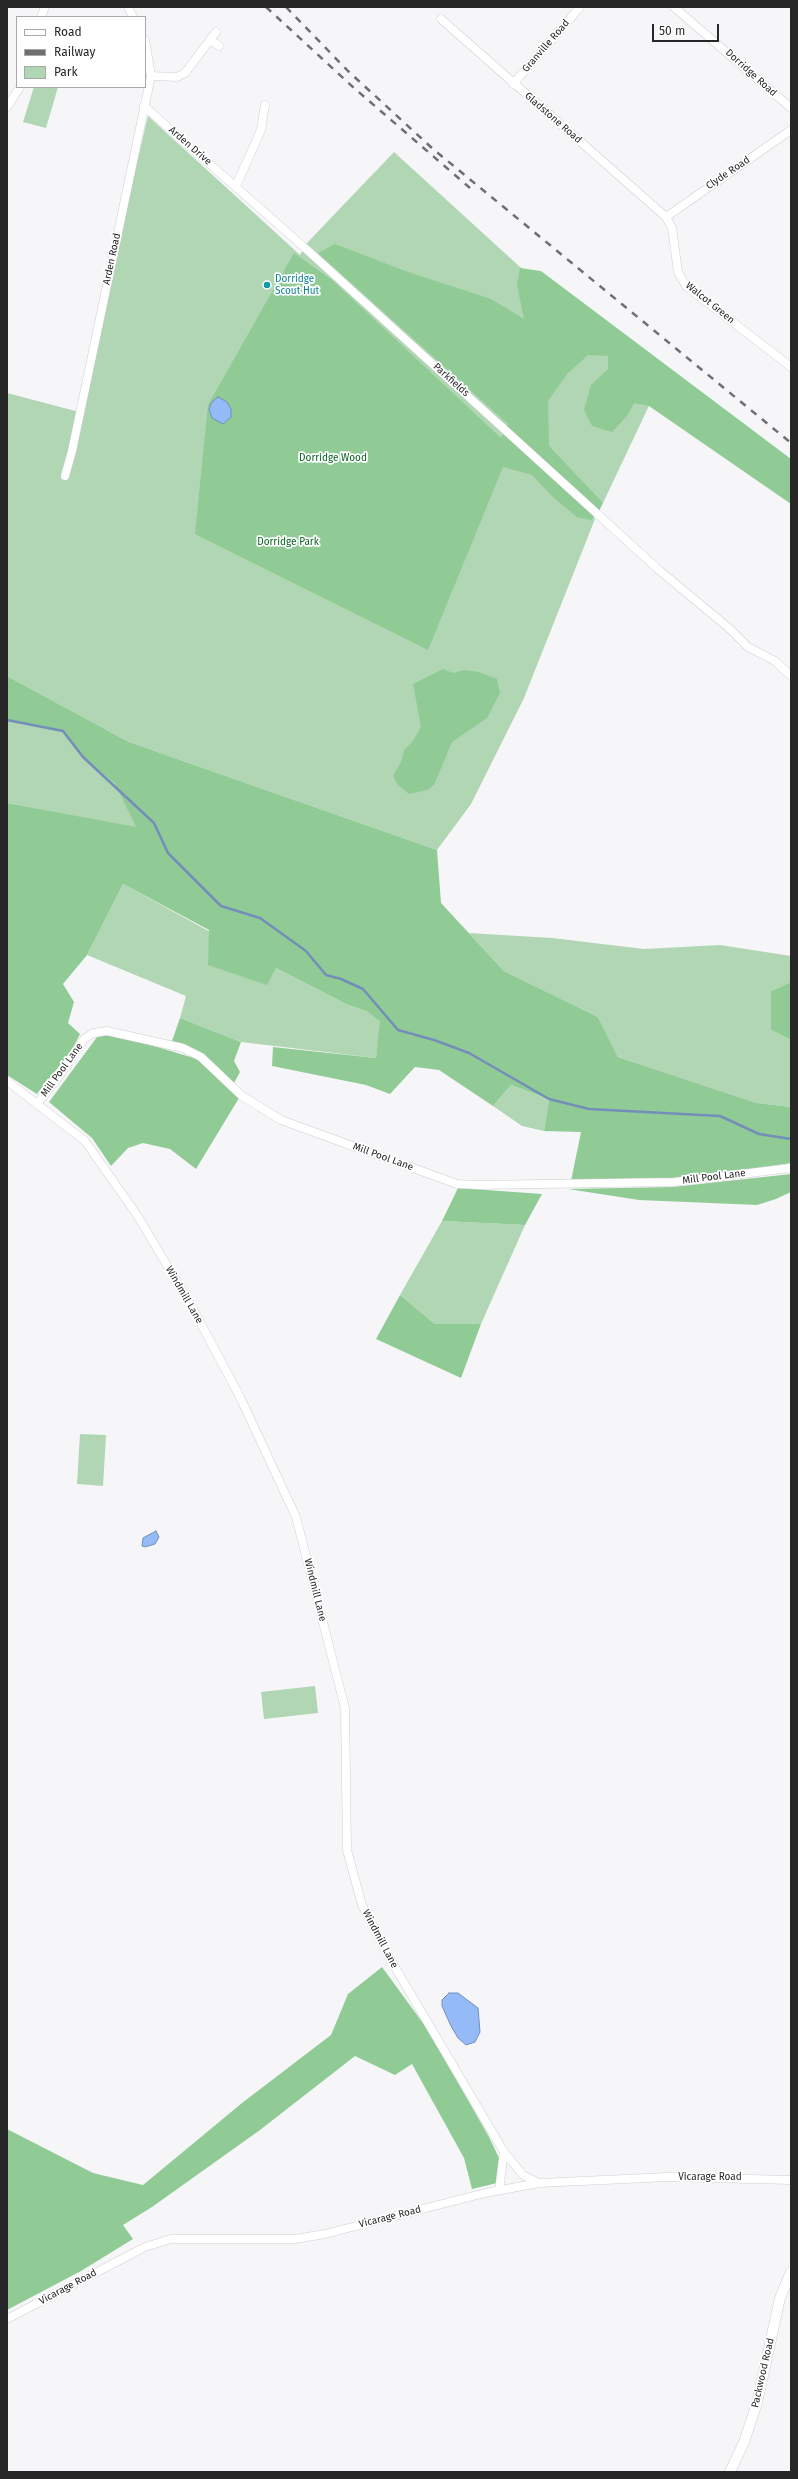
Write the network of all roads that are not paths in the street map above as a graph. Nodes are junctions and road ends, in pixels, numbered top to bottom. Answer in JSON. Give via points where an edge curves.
{"nodes":[{"id":1,"x":128,"y":7,"type":"edge"},
{"id":2,"x":580,"y":7,"type":"edge"},
{"id":3,"x":674,"y":7,"type":"edge"},
{"id":4,"x":132,"y":16,"type":"edge"},
{"id":5,"x":441,"y":19,"type":"dead end"},
{"id":6,"x":216,"y":32,"type":"dead end"},
{"id":7,"x":210,"y":40,"type":"junction"},
{"id":8,"x":146,"y":46,"type":"edge"},
{"id":9,"x":219,"y":46,"type":"dead end"},
{"id":10,"x":151,"y":76,"type":"junction"},
{"id":11,"x":513,"y":84,"type":"junction"},
{"id":12,"x":19,"y":88,"type":"edge"},
{"id":13,"x":265,"y":105,"type":"dead end"},
{"id":14,"x":144,"y":106,"type":"junction"},
{"id":15,"x":7,"y":107,"type":"edge"},
{"id":16,"x":791,"y":108,"type":"edge"},
{"id":17,"x":791,"y":130,"type":"edge"},
{"id":18,"x":236,"y":186,"type":"junction"},
{"id":19,"x":666,"y":216,"type":"junction"},
{"id":20,"x":305,"y":248,"type":"joint"},
{"id":21,"x":791,"y":367,"type":"edge"},
{"id":22,"x":65,"y":476,"type":"dead end"},
{"id":23,"x":791,"y":676,"type":"edge"},
{"id":24,"x":7,"y":1081,"type":"edge"},
{"id":25,"x":38,"y":1103,"type":"junction"},
{"id":26,"x":791,"y":1168,"type":"edge"},
{"id":27,"x":504,"y":2152,"type":"junction"},
{"id":28,"x":791,"y":2180,"type":"edge"},
{"id":29,"x":538,"y":2183,"type":"junction"},
{"id":30,"x":500,"y":2190,"type":"junction"},
{"id":31,"x":791,"y":2272,"type":"edge"},
{"id":32,"x":7,"y":2319,"type":"edge"},
{"id":33,"x":730,"y":2472,"type":"edge"}],
"edges":[{"from":1,"to":4,"type":"street"},
{"from":2,"to":11,"type":"street","name":"Granville Road"},
{"from":3,"to":16,"type":"street","name":"Dorridge Road"},
{"from":5,"to":11,"type":"street","name":"Gladstone Road"},
{"from":6,"to":7,"type":"street"},
{"from":7,"to":9,"type":"street"},
{"from":7,"to":10,"type":"street","via":[[185,73],[177,77]]},
{"from":8,"to":10,"type":"street","name":"Arden Road"},
{"from":10,"to":14,"type":"street","name":"Arden Road"},
{"from":11,"to":19,"type":"street","name":"Gladstone Road"},
{"from":12,"to":15,"type":"street"},
{"from":13,"to":18,"type":"street","via":[[261,130]]},
{"from":14,"to":18,"type":"street","name":"Arden Drive"},
{"from":14,"to":22,"type":"street","name":"Arden Road"},
{"from":17,"to":19,"type":"street","name":"Clyde Road"},
{"from":18,"to":20,"type":"street","name":"Arden Drive"},
{"from":19,"to":21,"type":"street","name":"Walcot Green","via":[[672,228],[678,272],[686,286]]},
{"from":20,"to":23,"type":"street","name":"Parkfields","via":[[596,514],[751,648],[784,667]]},
{"from":24,"to":25,"type":"street","name":"Windmill Lane"},
{"from":25,"to":26,"type":"street","name":"Mill Pool Lane","via":[[60,1076],[84,1039],[93,1033],[107,1031],[184,1048],[201,1057],[242,1096],[281,1120],[457,1184],[674,1182]]},
{"from":25,"to":27,"type":"street","name":"Windmill Lane","via":[[85,1141],[137,1215],[192,1307],[240,1397],[296,1517],[345,1708],[347,1850],[362,1905],[385,1950]]},
{"from":27,"to":29,"type":"street","name":"Windmill Lane","via":[[523,2175]]},
{"from":27,"to":30,"type":"street"},
{"from":28,"to":29,"type":"street","name":"Vicarage Road","via":[[668,2176]]},
{"from":29,"to":30,"type":"street","name":"Vicarage Road"},
{"from":30,"to":32,"type":"street","name":"Vicarage Road","via":[[325,2234],[295,2239],[171,2239],[145,2247]]},
{"from":31,"to":33,"type":"street","name":"Packwood Road","via":[[780,2298],[757,2403],[744,2442]]}]}
